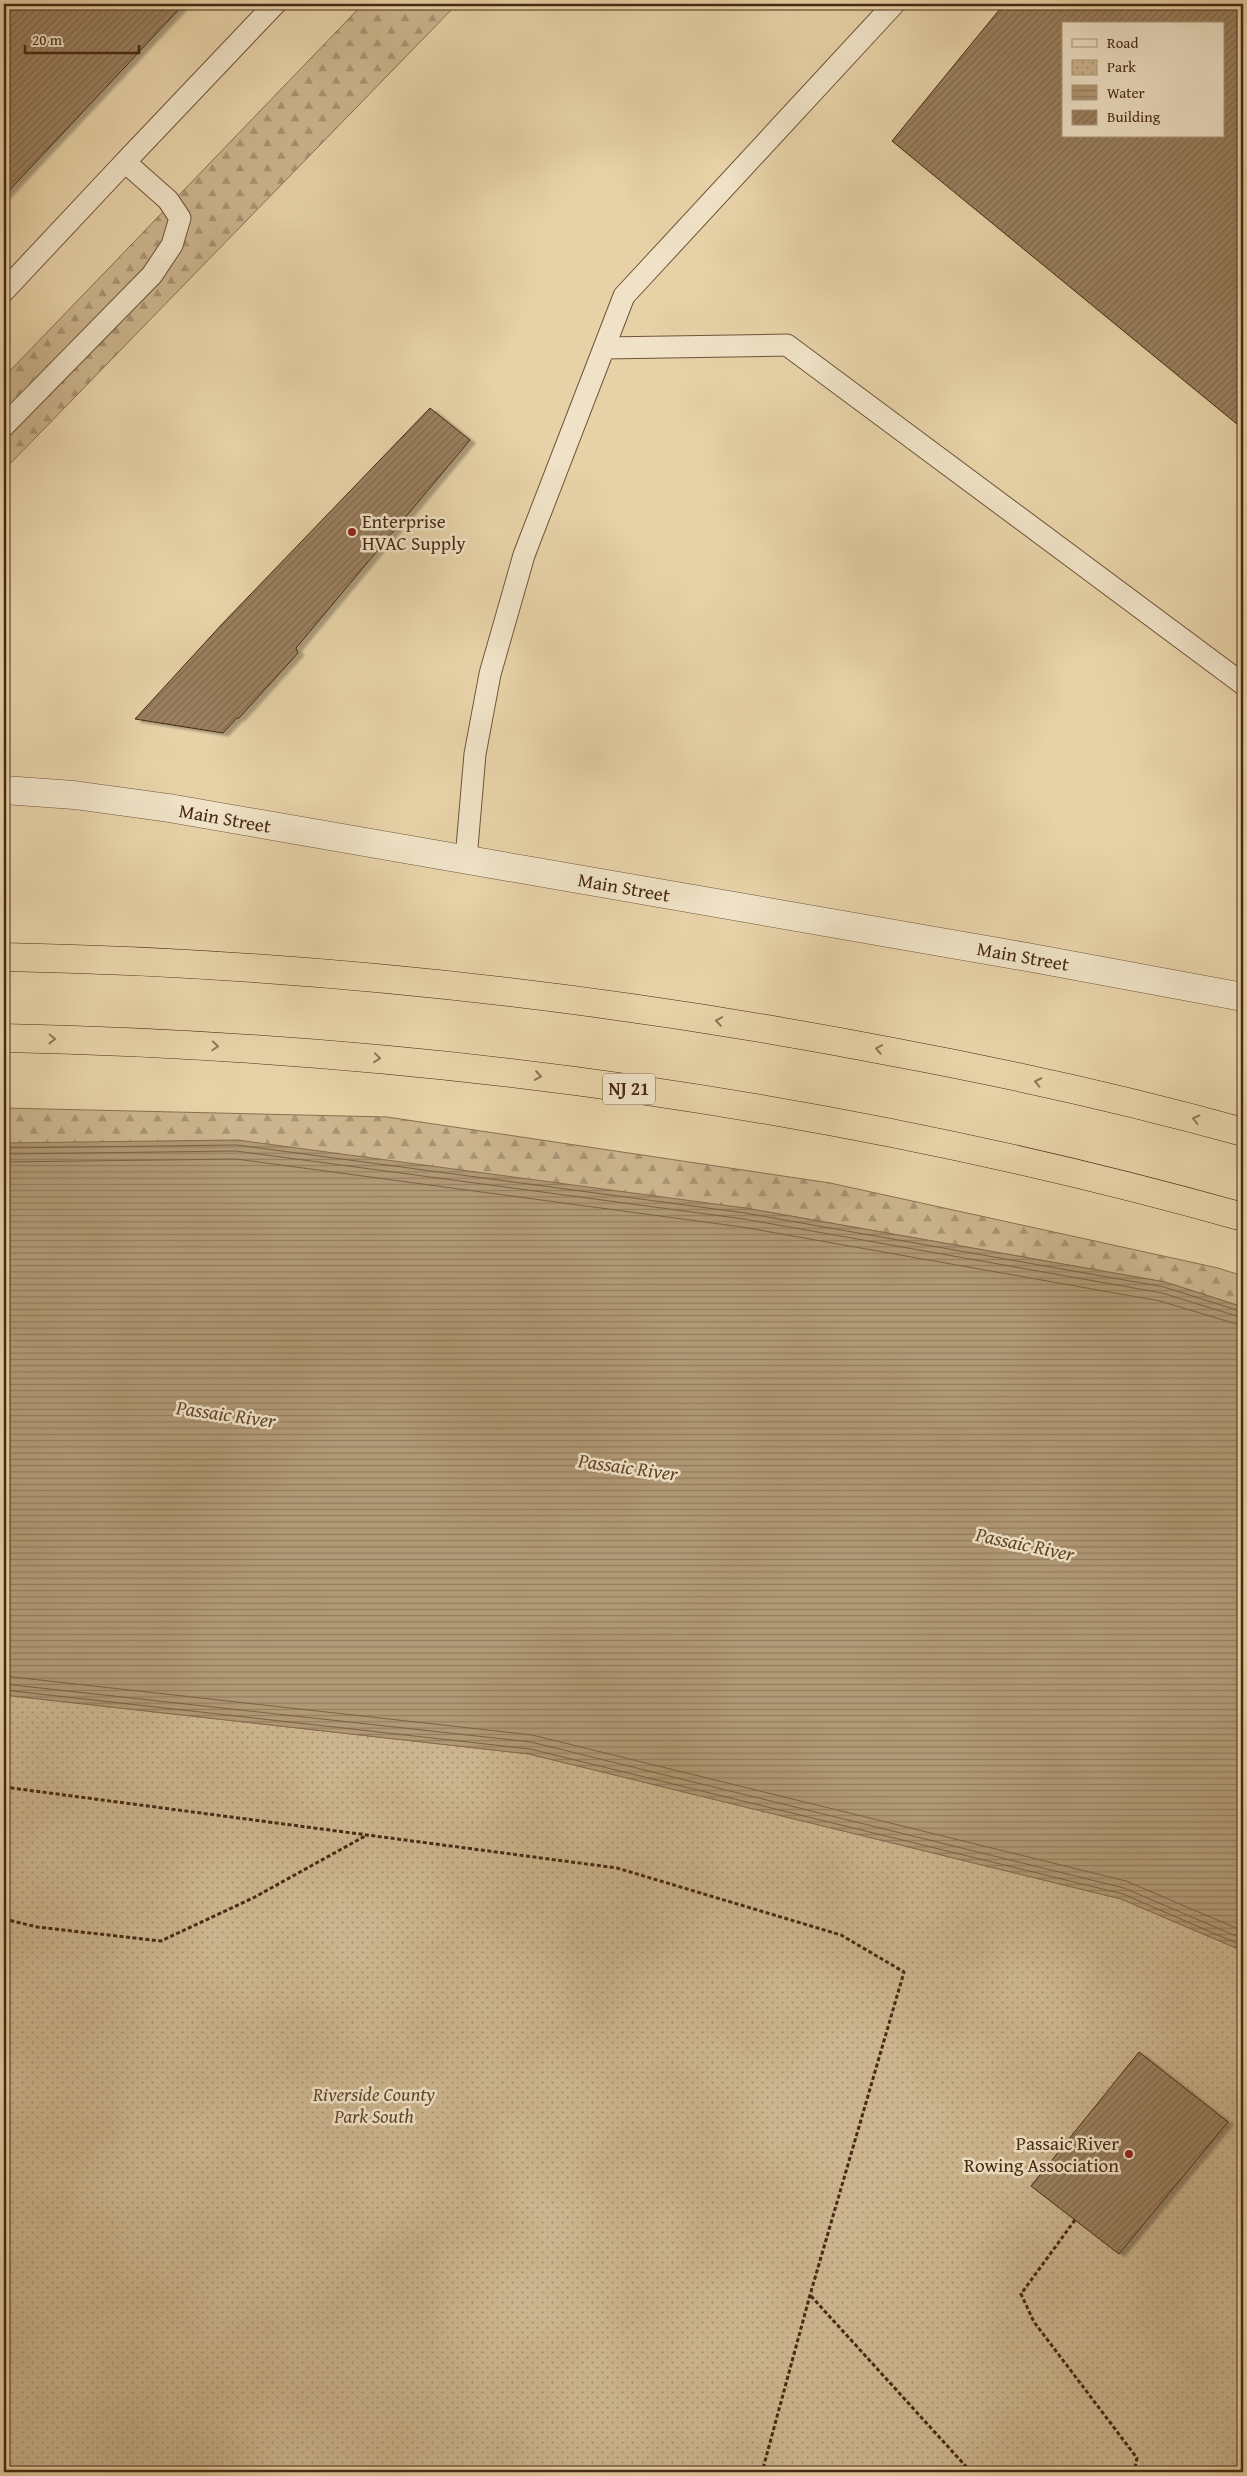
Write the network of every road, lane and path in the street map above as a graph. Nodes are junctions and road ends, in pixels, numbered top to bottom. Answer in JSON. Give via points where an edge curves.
{"nodes":[{"id":1,"x":275,"y":4,"type":"edge"},
{"id":2,"x":894,"y":4,"type":"edge"},
{"id":3,"x":125,"y":162,"type":"junction"},
{"id":4,"x":4,"y":291,"type":"edge"},
{"id":5,"x":604,"y":348,"type":"junction"},
{"id":6,"x":4,"y":426,"type":"edge"},
{"id":7,"x":1243,"y":684,"type":"edge"},
{"id":8,"x":4,"y":790,"type":"edge"},
{"id":9,"x":466,"y":859,"type":"junction"},
{"id":10,"x":4,"y":957,"type":"edge"},
{"id":11,"x":1243,"y":997,"type":"edge"},
{"id":12,"x":4,"y":1038,"type":"edge"},
{"id":13,"x":1243,"y":1132,"type":"edge"},
{"id":14,"x":1243,"y":1217,"type":"edge"},
{"id":15,"x":4,"y":1787,"type":"edge"},
{"id":16,"x":367,"y":1835,"type":"junction"},
{"id":17,"x":4,"y":1919,"type":"edge"},
{"id":18,"x":1075,"y":2220,"type":"dead end"},
{"id":19,"x":810,"y":2295,"type":"junction"},
{"id":20,"x":762,"y":2472,"type":"edge"},
{"id":21,"x":971,"y":2472,"type":"edge"},
{"id":22,"x":1134,"y":2472,"type":"edge"}],
"edges":[{"from":1,"to":3,"type":"lane"},
{"from":2,"to":5,"type":"lane","via":[[624,296]]},
{"from":3,"to":4,"type":"lane"},
{"from":3,"to":6,"type":"lane","via":[[168,200],[180,218],[172,246],[152,275]]},
{"from":5,"to":7,"type":"lane","via":[[786,345]]},
{"from":5,"to":9,"type":"lane","via":[[524,555],[490,674],[475,754]]},
{"from":8,"to":9,"type":"street","name":"Main Street","via":[[74,794],[169,808]]},
{"from":9,"to":11,"type":"street","name":"Main Street","via":[[1027,956]]},
{"from":13,"to":10,"type":"highway","one_way":true,"via":[[1070,1088],[799,1033],[520,991],[237,965]]},
{"from":12,"to":14,"type":"highway","number":"NJ 21","one_way":true,"via":[[222,1046],[372,1058],[509,1072],[649,1092],[785,1114],[1052,1168]]},
{"from":15,"to":16,"type":"path"},
{"from":16,"to":17,"type":"path","via":[[253,1898],[161,1941],[37,1927]]},
{"from":16,"to":19,"type":"path","via":[[617,1868],[841,1935],[904,1972]]},
{"from":18,"to":22,"type":"path","via":[[1021,2294],[1034,2322],[1137,2458]]},
{"from":19,"to":20,"type":"path"},
{"from":19,"to":21,"type":"path"}]}
